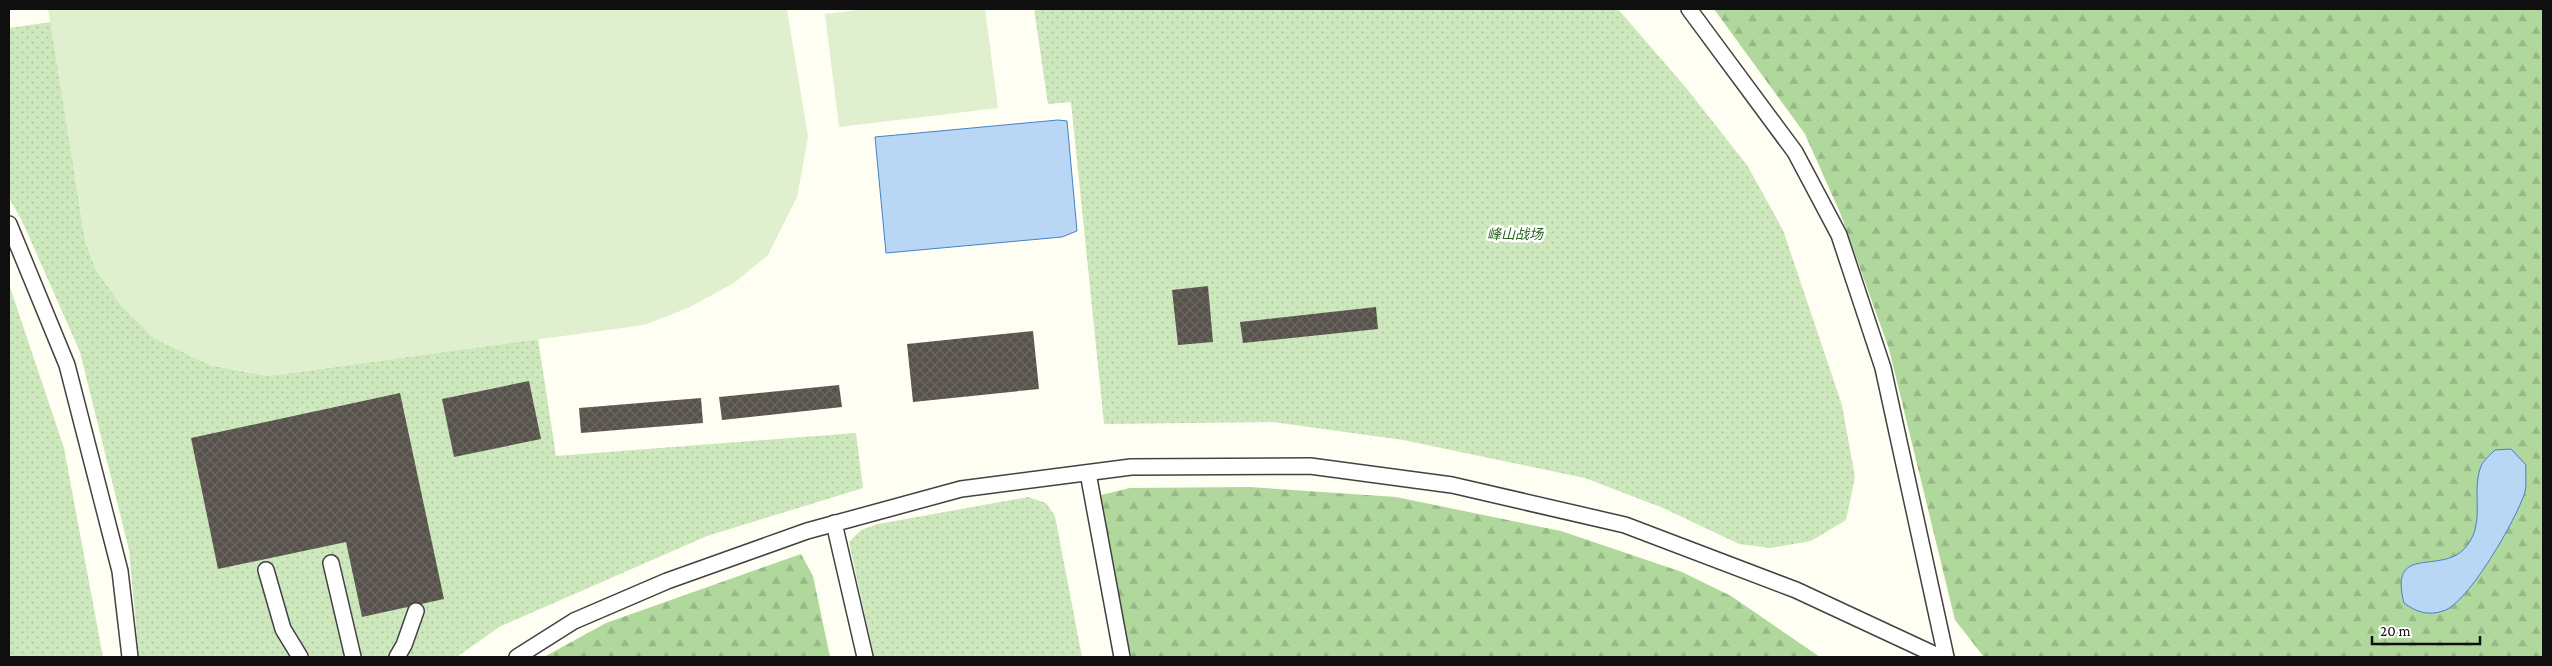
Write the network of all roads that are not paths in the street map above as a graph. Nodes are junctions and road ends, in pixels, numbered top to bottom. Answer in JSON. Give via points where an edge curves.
{"nodes":[{"id":1,"x":1689,"y":9,"type":"edge"},
{"id":2,"x":9,"y":224,"type":"edge"},
{"id":3,"x":1088,"y":473,"type":"junction"},
{"id":4,"x":834,"y":523,"type":"junction"},
{"id":5,"x":331,"y":563,"type":"dead end"},
{"id":6,"x":266,"y":570,"type":"dead end"},
{"id":7,"x":416,"y":611,"type":"dead end"},
{"id":8,"x":130,"y":657,"type":"edge"},
{"id":9,"x":300,"y":657,"type":"edge"},
{"id":10,"x":353,"y":657,"type":"edge"},
{"id":11,"x":397,"y":657,"type":"edge"},
{"id":12,"x":516,"y":657,"type":"edge"},
{"id":13,"x":865,"y":657,"type":"edge"},
{"id":14,"x":1122,"y":657,"type":"edge"},
{"id":15,"x":1940,"y":657,"type":"edge"},
{"id":16,"x":1946,"y":657,"type":"edge"}],
"edges":[{"from":1,"to":16,"type":"lane","via":[[1795,152],[1839,235],[1883,368]]},
{"from":2,"to":8,"type":"lane","via":[[68,365],[120,571]]},
{"from":3,"to":4,"type":"lane","via":[[961,489]]},
{"from":3,"to":14,"type":"lane"},
{"from":3,"to":15,"type":"lane","via":[[1131,468],[1310,466],[1452,485],[1626,525],[1796,590]]},
{"from":4,"to":12,"type":"lane","via":[[667,581],[574,621]]},
{"from":4,"to":13,"type":"lane"},
{"from":5,"to":10,"type":"lane"},
{"from":6,"to":9,"type":"lane","via":[[283,629]]},
{"from":7,"to":11,"type":"lane"}]}
